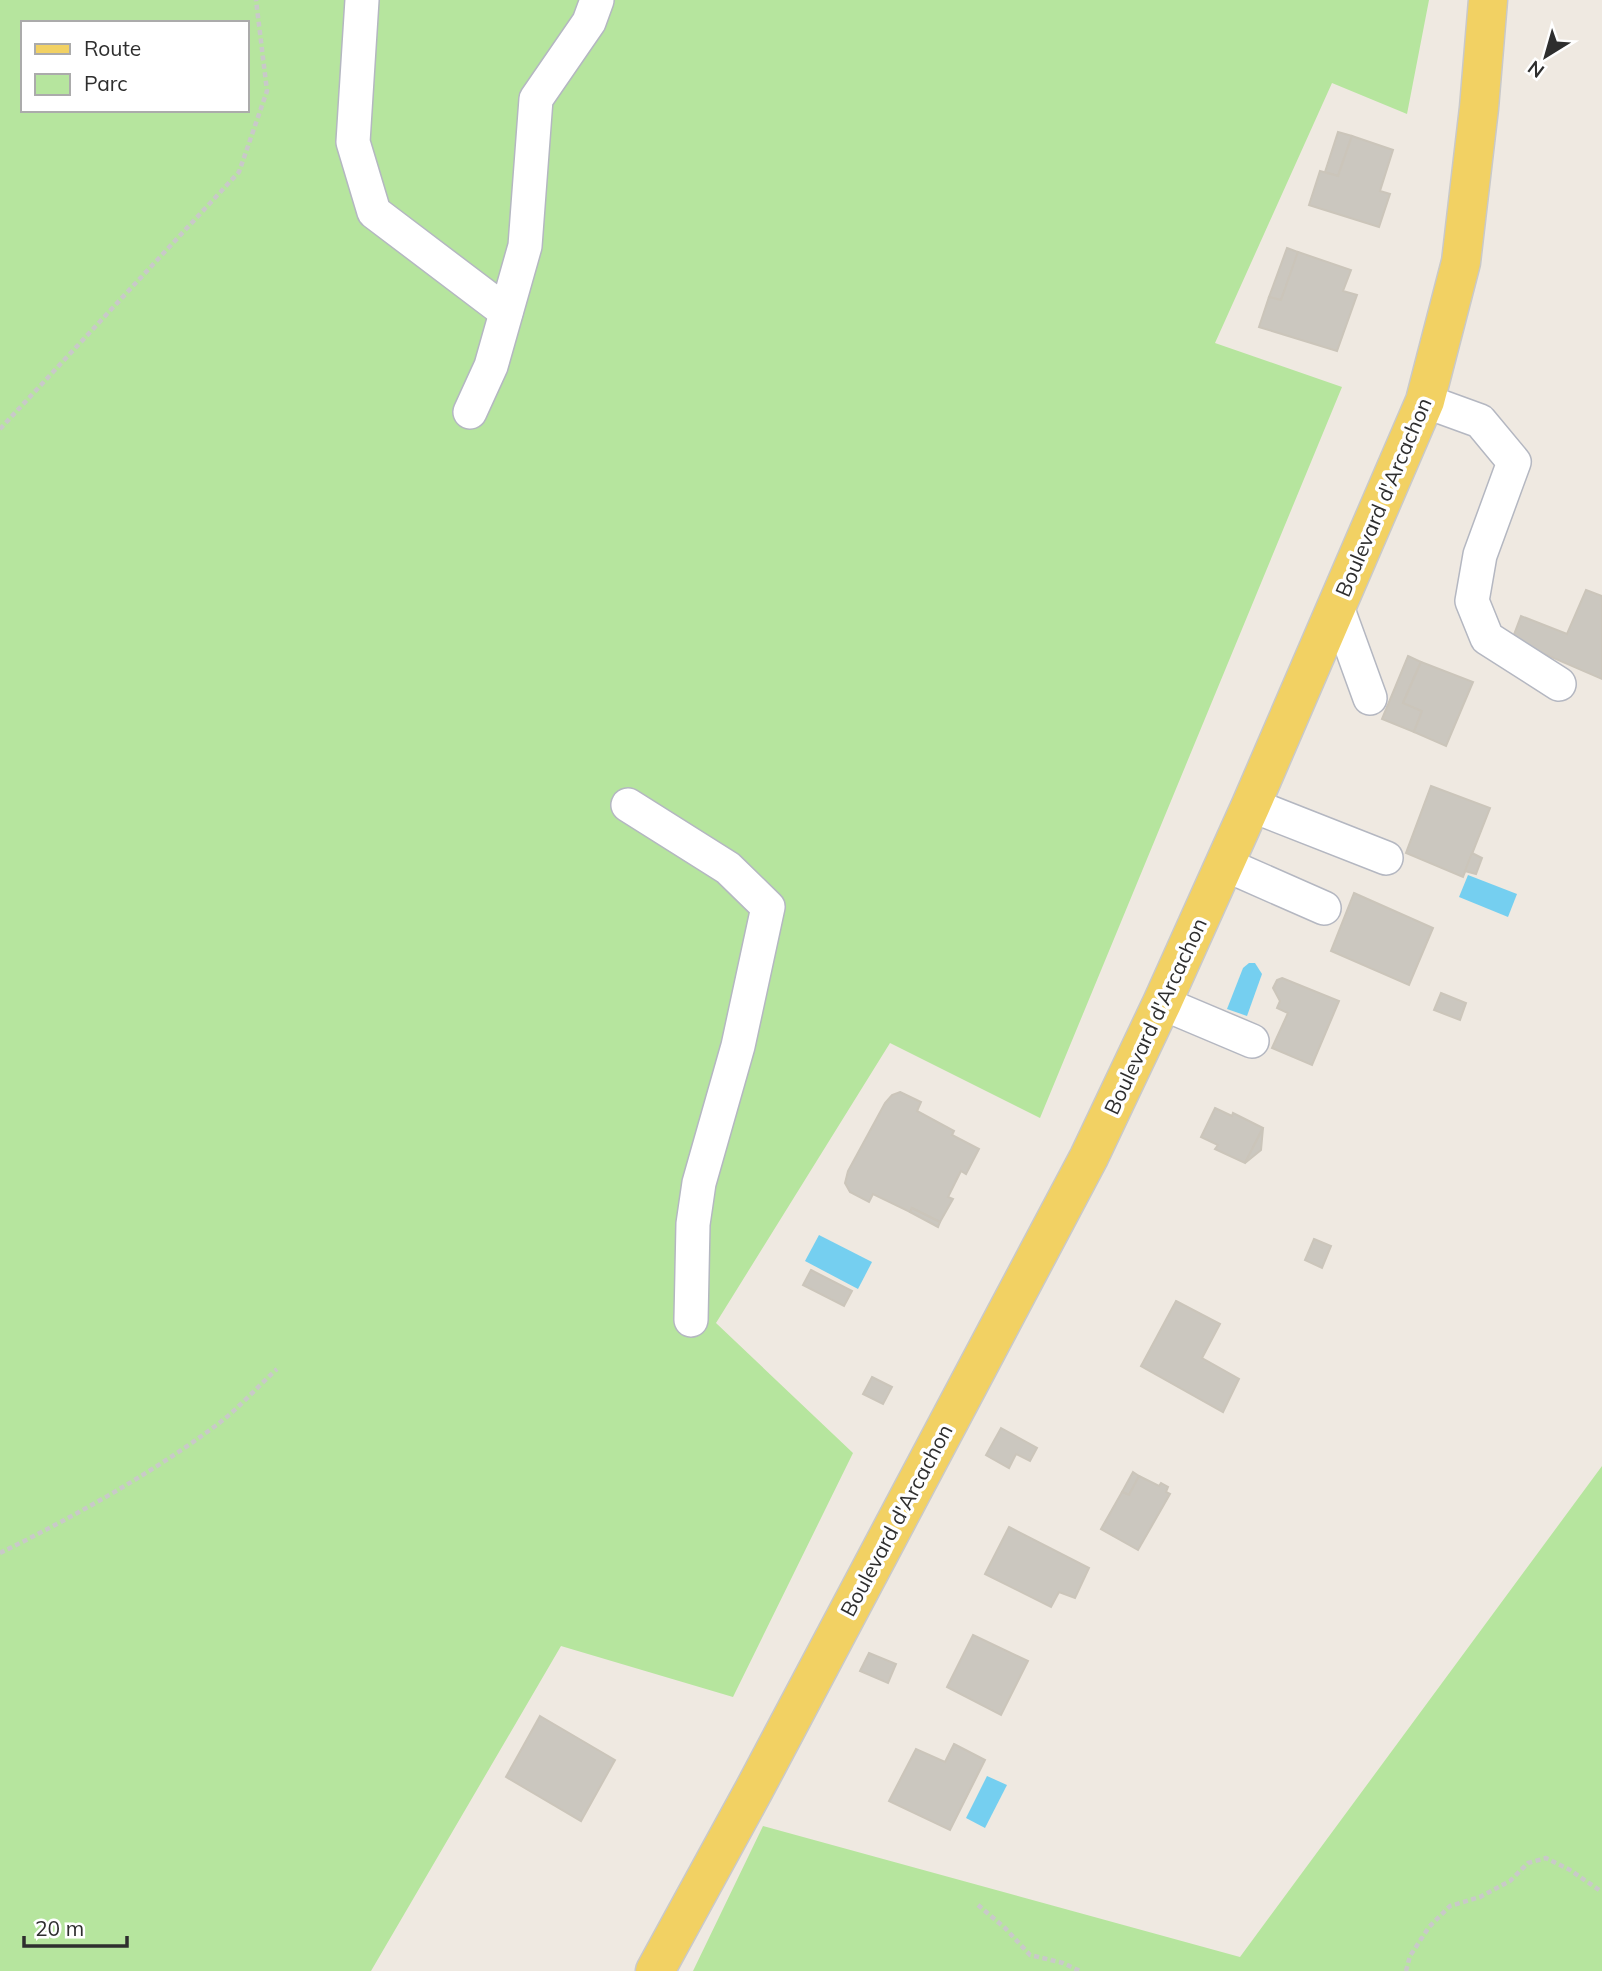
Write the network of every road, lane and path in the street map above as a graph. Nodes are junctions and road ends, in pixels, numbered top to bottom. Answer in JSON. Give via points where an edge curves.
{"nodes":[{"id":1,"x":256,"y":0,"type":"edge"},
{"id":2,"x":362,"y":0,"type":"edge"},
{"id":3,"x":597,"y":0,"type":"edge"},
{"id":4,"x":1488,"y":0,"type":"edge"},
{"id":5,"x":506,"y":312,"type":"junction"},
{"id":6,"x":1424,"y":401,"type":"junction"},
{"id":7,"x":470,"y":412,"type":"dead end"},
{"id":8,"x":0,"y":429,"type":"edge"},
{"id":9,"x":1337,"y":607,"type":"junction"},
{"id":10,"x":1559,"y":684,"type":"dead end"},
{"id":11,"x":1370,"y":698,"type":"dead end"},
{"id":12,"x":628,"y":805,"type":"dead end"},
{"id":13,"x":1251,"y":805,"type":"junction"},
{"id":14,"x":1386,"y":858,"type":"dead end"},
{"id":15,"x":1224,"y":864,"type":"junction"},
{"id":16,"x":1324,"y":908,"type":"dead end"},
{"id":17,"x":1162,"y":1003,"type":"junction"},
{"id":18,"x":1252,"y":1041,"type":"dead end"},
{"id":19,"x":691,"y":1320,"type":"dead end"},
{"id":20,"x":277,"y":1369,"type":"dead end"},
{"id":21,"x":0,"y":1553,"type":"edge"},
{"id":22,"x":1602,"y":1892,"type":"edge"},
{"id":23,"x":978,"y":1905,"type":"dead end"},
{"id":24,"x":655,"y":1971,"type":"edge"},
{"id":25,"x":1080,"y":1971,"type":"edge"},
{"id":26,"x":1406,"y":1971,"type":"edge"}],
"edges":[{"from":1,"to":8,"type":"path","via":[[267,91],[239,172]]},
{"from":2,"to":5,"type":"lane","via":[[354,142],[374,212]]},
{"from":3,"to":5,"type":"lane","via":[[589,22],[536,99],[524,246]]},
{"from":4,"to":6,"type":"main road","name":"Boulevard d'Arcachon","via":[[1461,262]]},
{"from":5,"to":7,"type":"lane","via":[[491,366]]},
{"from":6,"to":9,"type":"main road","name":"Boulevard d'Arcachon"},
{"from":6,"to":10,"type":"lane","via":[[1480,421],[1514,462],[1480,555],[1472,601],[1487,638]]},
{"from":9,"to":11,"type":"lane"},
{"from":9,"to":13,"type":"main road","name":"Boulevard d'Arcachon"},
{"from":12,"to":19,"type":"lane","via":[[729,868],[768,907],[738,1046],[699,1183],[693,1223]]},
{"from":13,"to":14,"type":"lane"},
{"from":13,"to":15,"type":"main road","name":"Boulevard d'Arcachon"},
{"from":15,"to":16,"type":"lane"},
{"from":15,"to":17,"type":"main road","name":"Boulevard d'Arcachon"},
{"from":17,"to":18,"type":"lane"},
{"from":17,"to":24,"type":"main road","name":"Boulevard d'Arcachon","via":[[1089,1157]]},
{"from":20,"to":21,"type":"path","via":[[219,1423],[141,1475]]},
{"from":22,"to":26,"type":"path","via":[[1546,1858],[1528,1863],[1510,1881],[1450,1906],[1429,1927]]},
{"from":23,"to":25,"type":"path","via":[[1030,1955]]}]}
